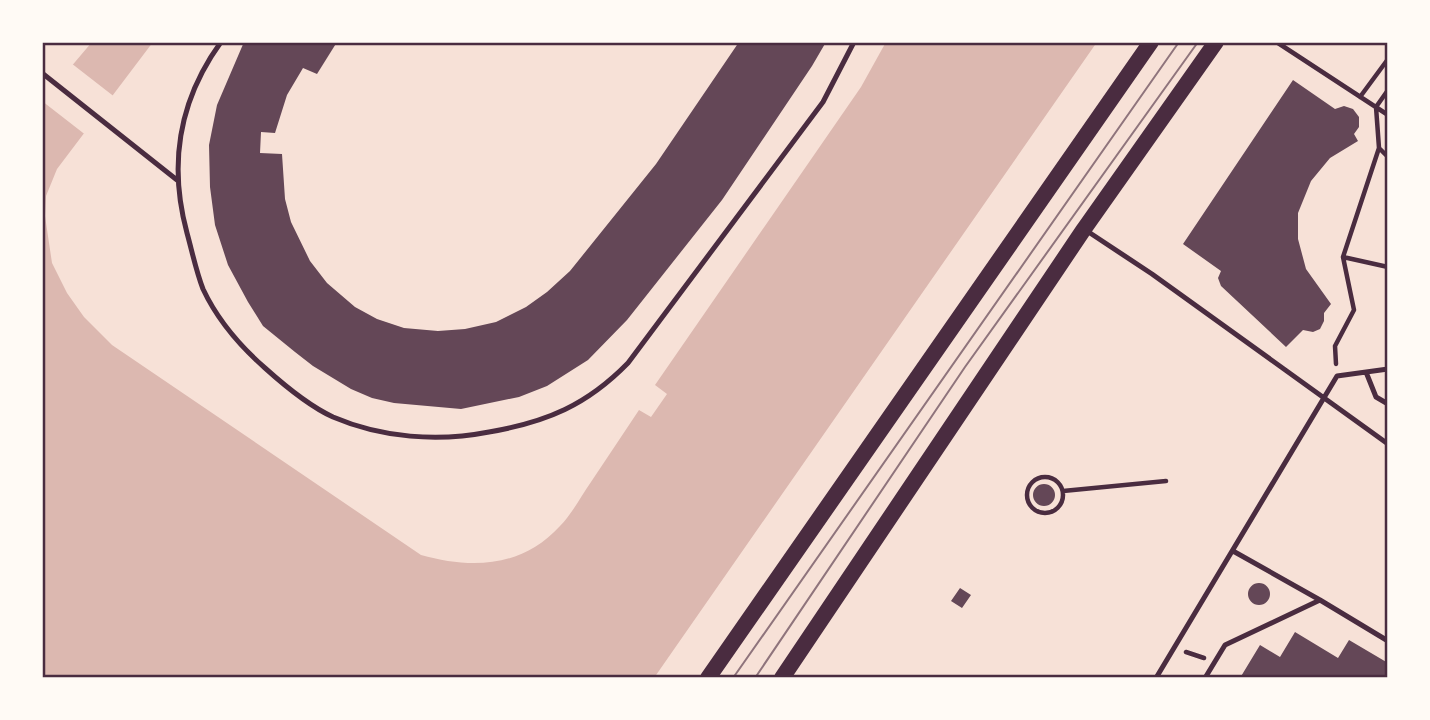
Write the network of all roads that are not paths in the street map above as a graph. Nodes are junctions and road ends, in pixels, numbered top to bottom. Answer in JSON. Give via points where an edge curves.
{"nodes":[{"id":1,"x":221,"y":42,"type":"edge"},
{"id":2,"x":854,"y":42,"type":"edge"},
{"id":3,"x":1151,"y":42,"type":"edge"},
{"id":4,"x":1216,"y":42,"type":"edge"},
{"id":5,"x":42,"y":73,"type":"edge"},
{"id":6,"x":177,"y":180,"type":"junction"},
{"id":7,"x":1084,"y":229,"type":"junction"},
{"id":8,"x":1388,"y":369,"type":"edge"},
{"id":9,"x":1366,"y":372,"type":"junction"},
{"id":10,"x":1324,"y":400,"type":"junction"},
{"id":11,"x":1388,"y":404,"type":"edge"},
{"id":12,"x":1388,"y":444,"type":"edge"},
{"id":13,"x":1233,"y":551,"type":"junction"},
{"id":14,"x":1320,"y":600,"type":"junction"},
{"id":15,"x":1388,"y":640,"type":"edge"},
{"id":16,"x":708,"y":678,"type":"edge"},
{"id":17,"x":782,"y":678,"type":"edge"},
{"id":18,"x":1156,"y":678,"type":"edge"},
{"id":19,"x":1205,"y":678,"type":"edge"}],
"edges":[{"from":1,"to":6,"type":"lane","via":[[188,103]]},
{"from":2,"to":6,"type":"lane","via":[[823,102],[628,362],[582,402],[510,429],[449,437],[386,433],[331,416],[284,385],[249,354],[203,288]]},
{"from":3,"to":16,"type":"main road"},
{"from":4,"to":7,"type":"main road"},
{"from":5,"to":6,"type":"lane"},
{"from":7,"to":10,"type":"lane"},
{"from":7,"to":17,"type":"main road"},
{"from":8,"to":9,"type":"lane"},
{"from":9,"to":10,"type":"lane","via":[[1337,376]]},
{"from":9,"to":11,"type":"lane","via":[[1376,397]]},
{"from":10,"to":12,"type":"lane"},
{"from":10,"to":13,"type":"lane"},
{"from":13,"to":14,"type":"lane"},
{"from":13,"to":18,"type":"lane"},
{"from":14,"to":15,"type":"lane"},
{"from":14,"to":19,"type":"lane","via":[[1225,645]]}]}
